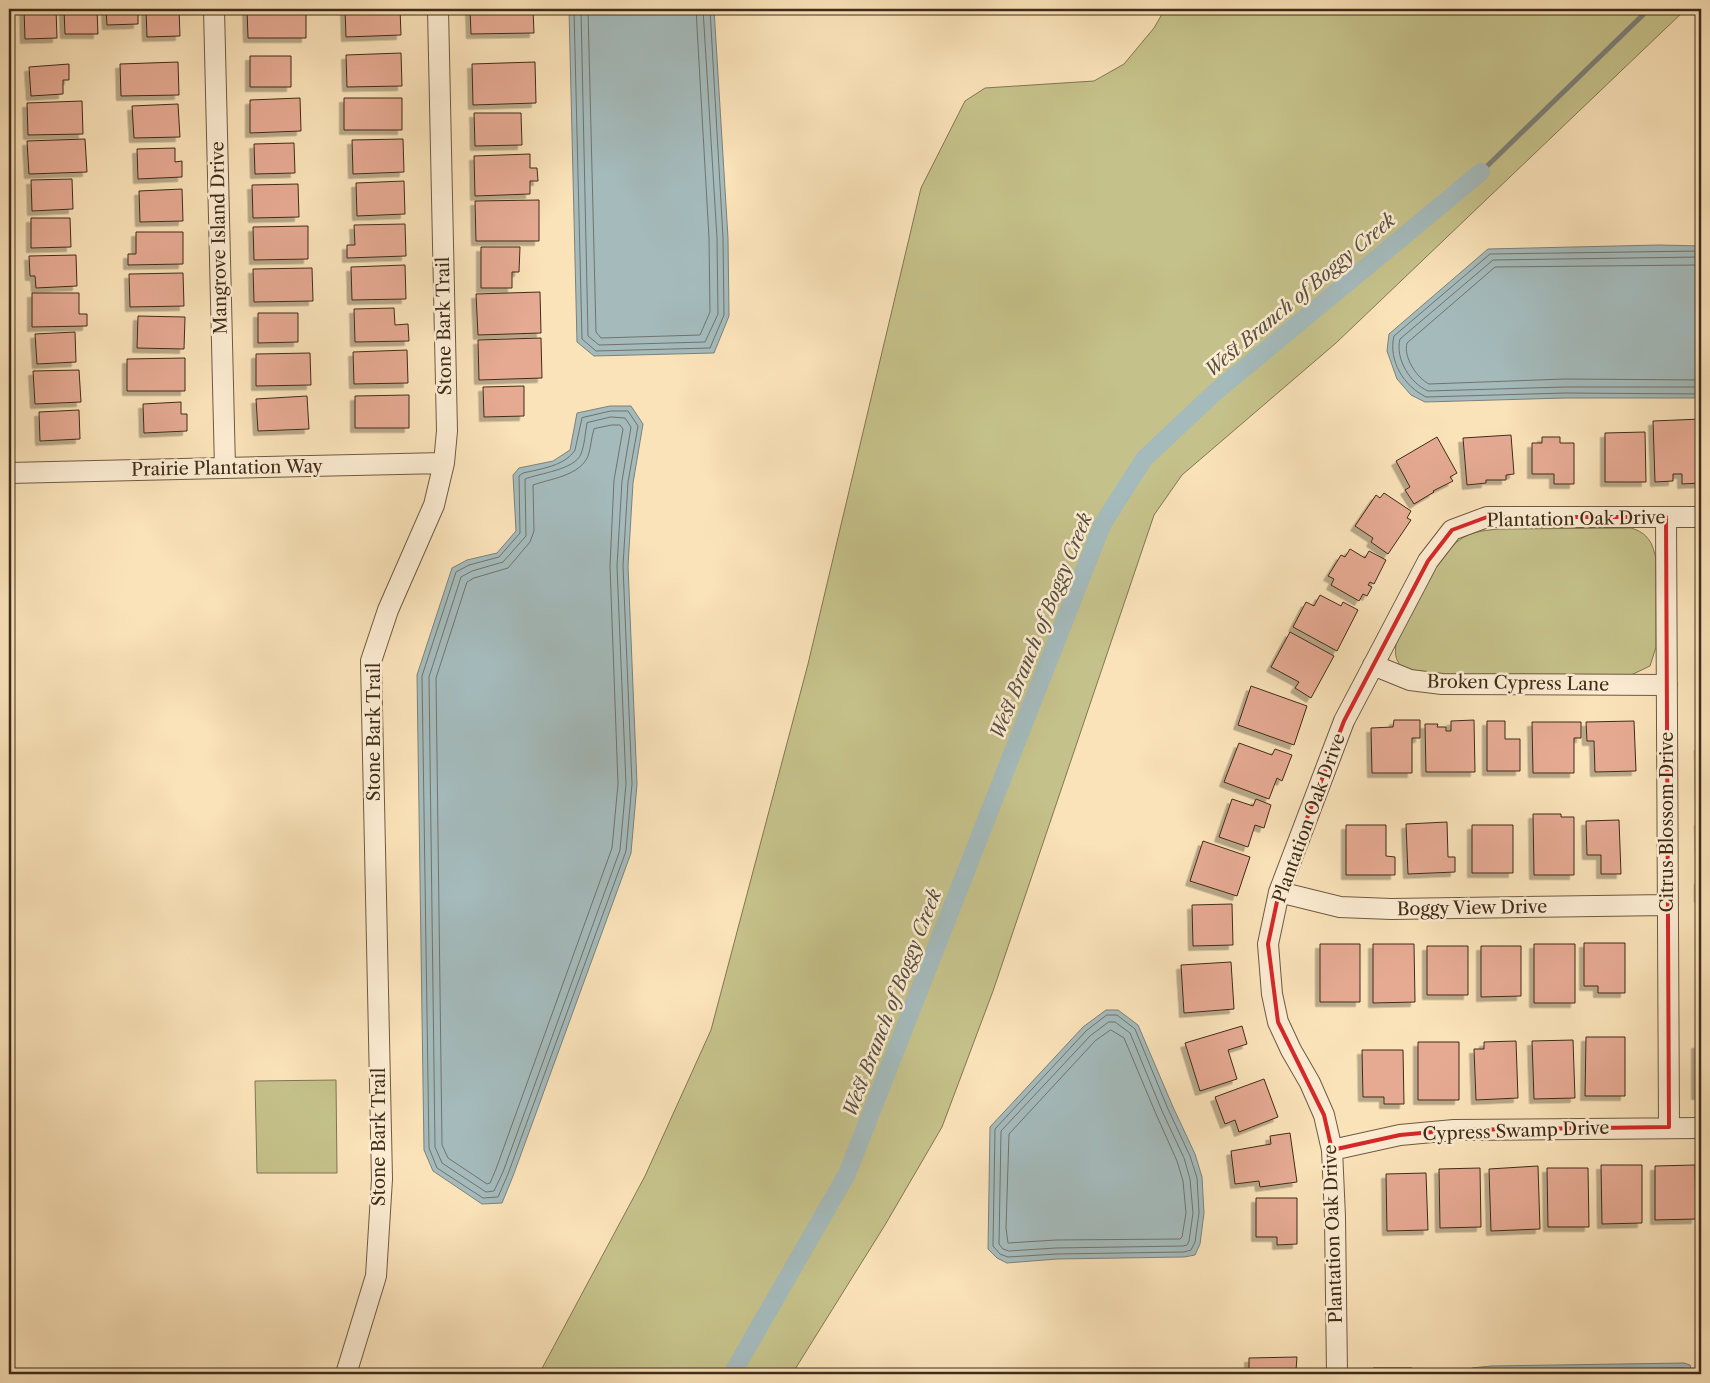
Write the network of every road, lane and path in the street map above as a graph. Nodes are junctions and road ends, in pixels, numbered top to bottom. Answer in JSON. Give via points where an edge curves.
{"nodes":[{"id":1,"x":214,"y":9,"type":"edge"},
{"id":2,"x":438,"y":9,"type":"edge"},
{"id":3,"x":444,"y":463,"type":"junction"},
{"id":4,"x":225,"y":468,"type":"junction"},
{"id":5,"x":9,"y":473,"type":"edge"},
{"id":6,"x":1666,"y":517,"type":"junction"},
{"id":7,"x":1701,"y":517,"type":"edge"},
{"id":8,"x":1373,"y":665,"type":"junction"},
{"id":9,"x":1666,"y":685,"type":"junction"},
{"id":10,"x":1279,"y":892,"type":"junction"},
{"id":11,"x":1668,"y":905,"type":"junction"},
{"id":12,"x":1669,"y":1127,"type":"junction"},
{"id":13,"x":1701,"y":1128,"type":"edge"},
{"id":14,"x":1332,"y":1150,"type":"junction"},
{"id":15,"x":346,"y":1374,"type":"edge"},
{"id":16,"x":1337,"y":1374,"type":"edge"}],
"edges":[{"from":1,"to":4,"type":"street","name":"Mangrove Island Drive"},
{"from":2,"to":3,"type":"street","name":"Stone Bark Trail","via":[[446,422]]},
{"from":3,"to":4,"type":"street","name":"Prairie Plantation Way"},
{"from":3,"to":15,"type":"street","name":"Stone Bark Trail","via":[[434,505],[388,610],[371,661],[382,1179],[376,1276]]},
{"from":4,"to":5,"type":"street","name":"Prairie Plantation Way"},
{"from":6,"to":7,"type":"street","name":"Plantation Oak Drive"},
{"from":6,"to":8,"type":"street","name":"Plantation Oak Drive","via":[[1487,517],[1452,530],[1428,561]]},
{"from":6,"to":9,"type":"street","name":"Citrus Blossom Drive"},
{"from":8,"to":9,"type":"street","name":"Broken Cypress Lane","via":[[1410,680],[1442,684]]},
{"from":8,"to":10,"type":"street","name":"Plantation Oak Drive","via":[[1344,721]]},
{"from":9,"to":11,"type":"street","name":"Citrus Blossom Drive"},
{"from":10,"to":11,"type":"street","name":"Boggy View Drive","via":[[1340,907],[1391,909]]},
{"from":10,"to":14,"type":"street","name":"Plantation Oak Drive","via":[[1268,944],[1272,994],[1278,1022],[1324,1115]]},
{"from":11,"to":12,"type":"street","name":"Citrus Blossom Drive"},
{"from":12,"to":13,"type":"street","name":"Cypress Swamp Drive"},
{"from":12,"to":14,"type":"street","name":"Cypress Swamp Drive","via":[[1454,1130],[1400,1135]]},
{"from":14,"to":16,"type":"street","name":"Plantation Oak Drive","via":[[1336,1217]]}]}
